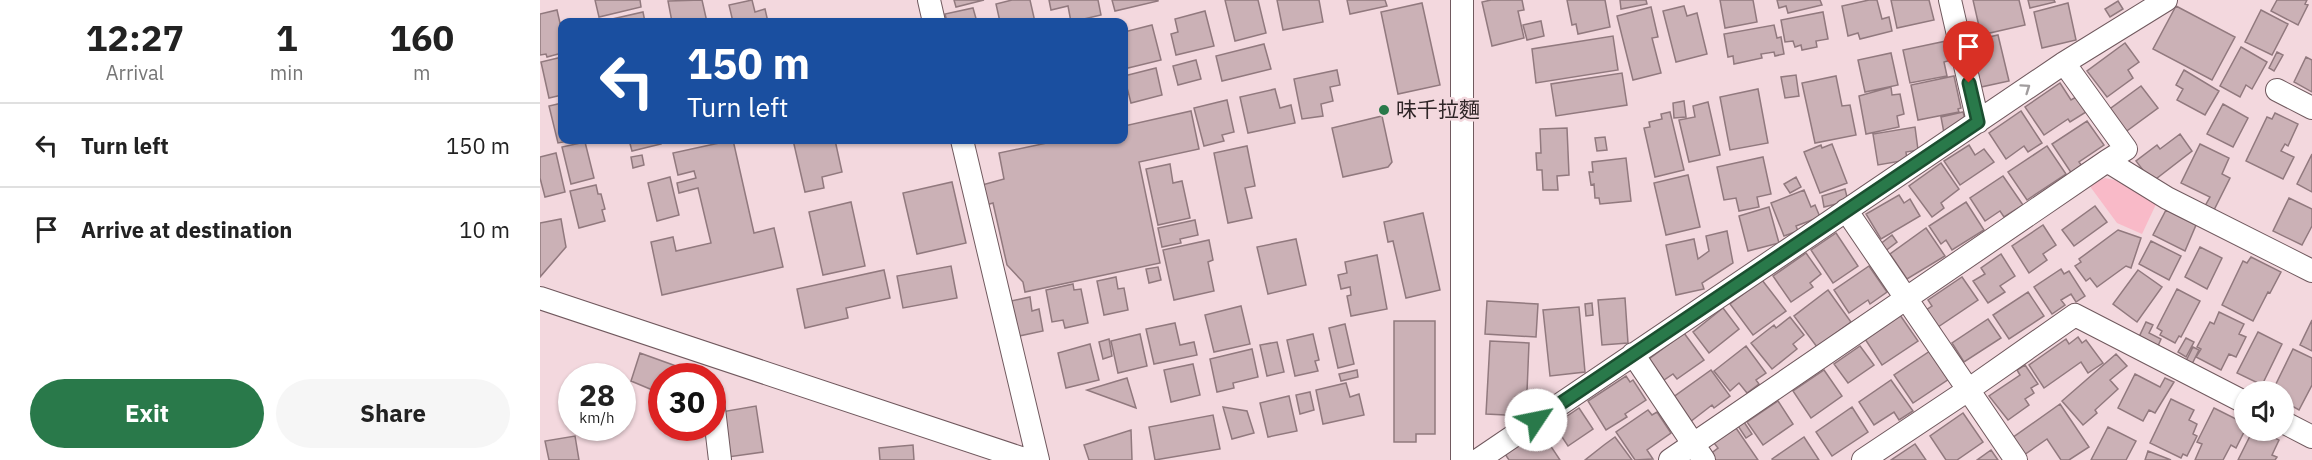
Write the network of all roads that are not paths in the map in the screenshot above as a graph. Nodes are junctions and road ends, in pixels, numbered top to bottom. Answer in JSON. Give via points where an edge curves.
{"nodes":[{"id":1,"x":929,"y":0,"type":"edge"},
{"id":2,"x":1462,"y":0,"type":"edge"},
{"id":3,"x":1950,"y":0,"type":"edge"},
{"id":4,"x":2166,"y":0,"type":"edge"},
{"id":5,"x":933,"y":18,"type":"edge"},
{"id":6,"x":2064,"y":63,"type":"junction"},
{"id":7,"x":2277,"y":90,"type":"dead end"},
{"id":8,"x":2312,"y":108,"type":"edge"},
{"id":9,"x":1978,"y":122,"type":"junction"},
{"id":10,"x":963,"y":144,"type":"edge"},
{"id":11,"x":2107,"y":161,"type":"junction"},
{"id":12,"x":1846,"y":210,"type":"junction"},
{"id":13,"x":2312,"y":271,"type":"edge"},
{"id":14,"x":540,"y":298,"type":"edge"},
{"id":15,"x":1906,"y":298,"type":"junction"},
{"id":16,"x":1633,"y":354,"type":"junction"},
{"id":17,"x":705,"y":363,"type":"edge"},
{"id":18,"x":726,"y":370,"type":"edge"},
{"id":19,"x":1968,"y":390,"type":"junction"},
{"id":20,"x":2234,"y":397,"type":"edge"},
{"id":21,"x":2294,"y":428,"type":"edge"},
{"id":22,"x":2312,"y":437,"type":"edge"},
{"id":23,"x":718,"y":441,"type":"edge"},
{"id":24,"x":1698,"y":452,"type":"edge"},
{"id":25,"x":720,"y":460,"type":"edge"},
{"id":26,"x":1027,"y":460,"type":"edge"},
{"id":27,"x":1038,"y":460,"type":"edge"},
{"id":28,"x":1462,"y":460,"type":"edge"},
{"id":29,"x":1478,"y":460,"type":"edge"},
{"id":30,"x":1670,"y":460,"type":"edge"},
{"id":31,"x":1863,"y":460,"type":"edge"},
{"id":32,"x":2016,"y":460,"type":"edge"}],
"edges":[{"from":1,"to":5,"type":"street"},
{"from":2,"to":28,"type":"street"},
{"from":3,"to":9,"type":"street"},
{"from":4,"to":6,"type":"street"},
{"from":9,"to":6,"type":"street","one_way":true},
{"from":6,"to":11,"type":"street","via":[[2126,149]]},
{"from":7,"to":8,"type":"street"},
{"from":9,"to":12,"type":"street"},
{"from":10,"to":27,"type":"street"},
{"from":11,"to":13,"type":"street","via":[[2168,198]]},
{"from":11,"to":15,"type":"street"},
{"from":12,"to":15,"type":"street"},
{"from":12,"to":16,"type":"street"},
{"from":14,"to":17,"type":"street"},
{"from":15,"to":19,"type":"street"},
{"from":15,"to":24,"type":"street"},
{"from":16,"to":24,"type":"street"},
{"from":16,"to":29,"type":"street"},
{"from":18,"to":26,"type":"street"},
{"from":19,"to":20,"type":"street","via":[[2075,315]]},
{"from":19,"to":31,"type":"street"},
{"from":19,"to":32,"type":"street"},
{"from":21,"to":22,"type":"street"},
{"from":23,"to":25,"type":"street"},
{"from":24,"to":30,"type":"street"}]}
